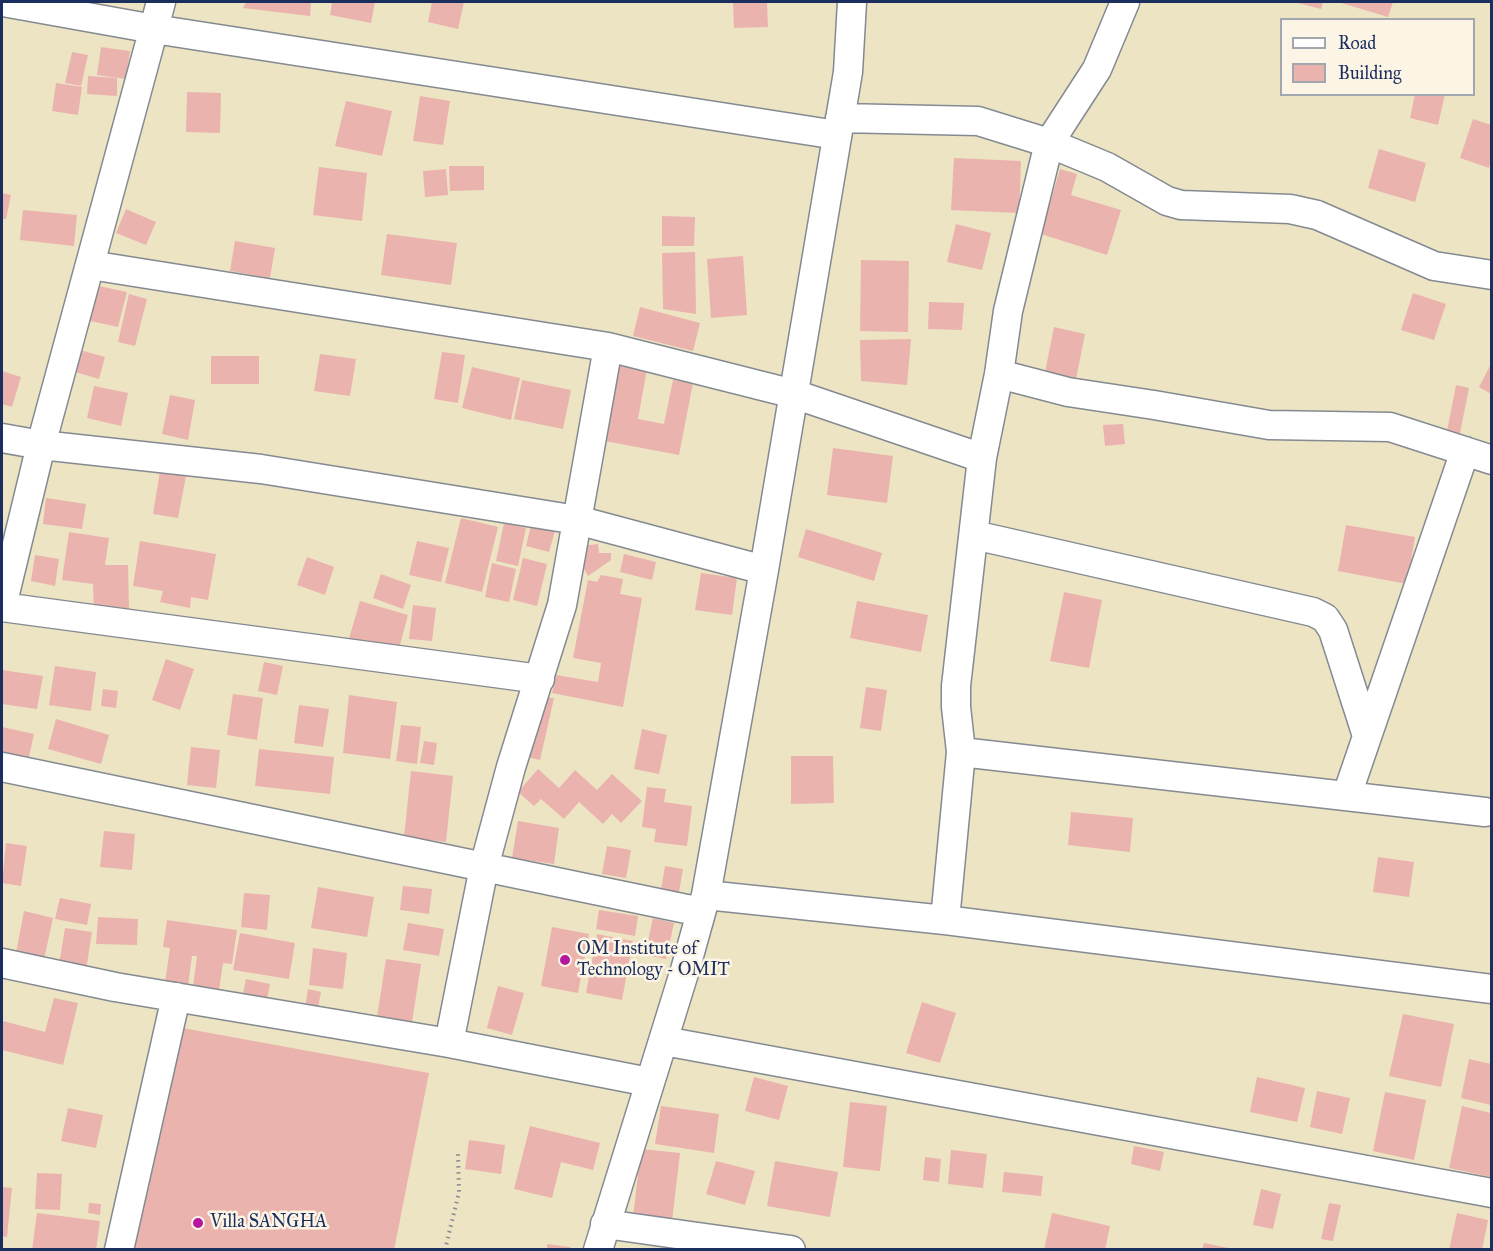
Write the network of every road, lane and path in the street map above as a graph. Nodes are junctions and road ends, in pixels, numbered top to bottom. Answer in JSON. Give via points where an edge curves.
{"nodes":[{"id":1,"x":3,"y":2,"type":"edge"},
{"id":2,"x":161,"y":2,"type":"edge"},
{"id":3,"x":852,"y":2,"type":"edge"},
{"id":4,"x":1125,"y":2,"type":"edge"},
{"id":5,"x":154,"y":29,"type":"junction"},
{"id":6,"x":839,"y":126,"type":"junction"},
{"id":7,"x":1049,"y":143,"type":"junction"},
{"id":8,"x":90,"y":265,"type":"junction"},
{"id":9,"x":1491,"y":275,"type":"edge"},
{"id":10,"x":608,"y":347,"type":"junction"},
{"id":11,"x":999,"y":374,"type":"junction"},
{"id":12,"x":794,"y":394,"type":"junction"},
{"id":13,"x":2,"y":438,"type":"edge"},
{"id":14,"x":41,"y":446,"type":"junction"},
{"id":15,"x":1478,"y":455,"type":"edge"},
{"id":16,"x":982,"y":458,"type":"junction"},
{"id":17,"x":577,"y":520,"type":"junction"},
{"id":18,"x":974,"y":535,"type":"junction"},
{"id":19,"x":764,"y":570,"type":"junction"},
{"id":20,"x":2,"y":607,"type":"edge"},
{"id":21,"x":540,"y":679,"type":"junction"},
{"id":22,"x":1367,"y":736,"type":"junction"},
{"id":23,"x":961,"y":752,"type":"junction"},
{"id":24,"x":2,"y":767,"type":"edge"},
{"id":25,"x":1347,"y":795,"type":"junction"},
{"id":26,"x":1485,"y":812,"type":"dead end"},
{"id":27,"x":484,"y":867,"type":"junction"},
{"id":28,"x":704,"y":904,"type":"junction"},
{"id":29,"x":945,"y":920,"type":"junction"},
{"id":30,"x":2,"y":963,"type":"edge"},
{"id":31,"x":1491,"y":989,"type":"edge"},
{"id":32,"x":176,"y":997,"type":"junction"},
{"id":33,"x":664,"y":1041,"type":"junction"},
{"id":34,"x":449,"y":1042,"type":"junction"},
{"id":35,"x":649,"y":1082,"type":"junction"},
{"id":36,"x":458,"y":1154,"type":"dead end"},
{"id":37,"x":1491,"y":1193,"type":"edge"},
{"id":38,"x":602,"y":1237,"type":"edge"},
{"id":39,"x":119,"y":1250,"type":"edge"},
{"id":40,"x":445,"y":1250,"type":"edge"},
{"id":41,"x":790,"y":1250,"type":"edge"}],
"edges":[{"from":1,"to":5,"type":"street"},
{"from":2,"to":5,"type":"street"},
{"from":3,"to":6,"type":"street","via":[[848,72]]},
{"from":4,"to":7,"type":"street","via":[[1097,69]]},
{"from":5,"to":6,"type":"street"},
{"from":5,"to":8,"type":"street"},
{"from":6,"to":7,"type":"street","via":[[978,121]]},
{"from":6,"to":12,"type":"street"},
{"from":7,"to":9,"type":"street","via":[[1107,167],[1174,203],[1193,207],[1290,209],[1317,215],[1434,266]]},
{"from":7,"to":11,"type":"street","via":[[1008,311]]},
{"from":8,"to":10,"type":"street"},
{"from":8,"to":14,"type":"street"},
{"from":10,"to":12,"type":"street"},
{"from":10,"to":17,"type":"street"},
{"from":11,"to":15,"type":"street","via":[[1068,392],[1269,425],[1390,427]]},
{"from":11,"to":16,"type":"street"},
{"from":12,"to":16,"type":"street"},
{"from":12,"to":19,"type":"street"},
{"from":13,"to":14,"type":"street"},
{"from":14,"to":17,"type":"street","via":[[261,469]]},
{"from":14,"to":20,"type":"street"},
{"from":15,"to":22,"type":"street"},
{"from":16,"to":18,"type":"street"},
{"from":17,"to":19,"type":"street"},
{"from":17,"to":21,"type":"street","via":[[562,604]]},
{"from":18,"to":22,"type":"street","via":[[1313,612],[1325,618],[1333,630]]},
{"from":18,"to":23,"type":"street","via":[[956,686]]},
{"from":19,"to":28,"type":"street"},
{"from":20,"to":21,"type":"street"},
{"from":21,"to":27,"type":"street"},
{"from":22,"to":25,"type":"street"},
{"from":23,"to":25,"type":"street"},
{"from":23,"to":29,"type":"street"},
{"from":24,"to":27,"type":"street"},
{"from":25,"to":26,"type":"street"},
{"from":27,"to":28,"type":"street"},
{"from":27,"to":34,"type":"street"},
{"from":28,"to":29,"type":"street"},
{"from":28,"to":33,"type":"street"},
{"from":29,"to":31,"type":"street"},
{"from":30,"to":32,"type":"street"},
{"from":32,"to":34,"type":"street"},
{"from":32,"to":39,"type":"street"},
{"from":33,"to":35,"type":"street"},
{"from":33,"to":37,"type":"street"},
{"from":34,"to":35,"type":"street"},
{"from":35,"to":38,"type":"street"},
{"from":36,"to":40,"type":"path","via":[[459,1192]]},
{"from":38,"to":41,"type":"street"}]}
